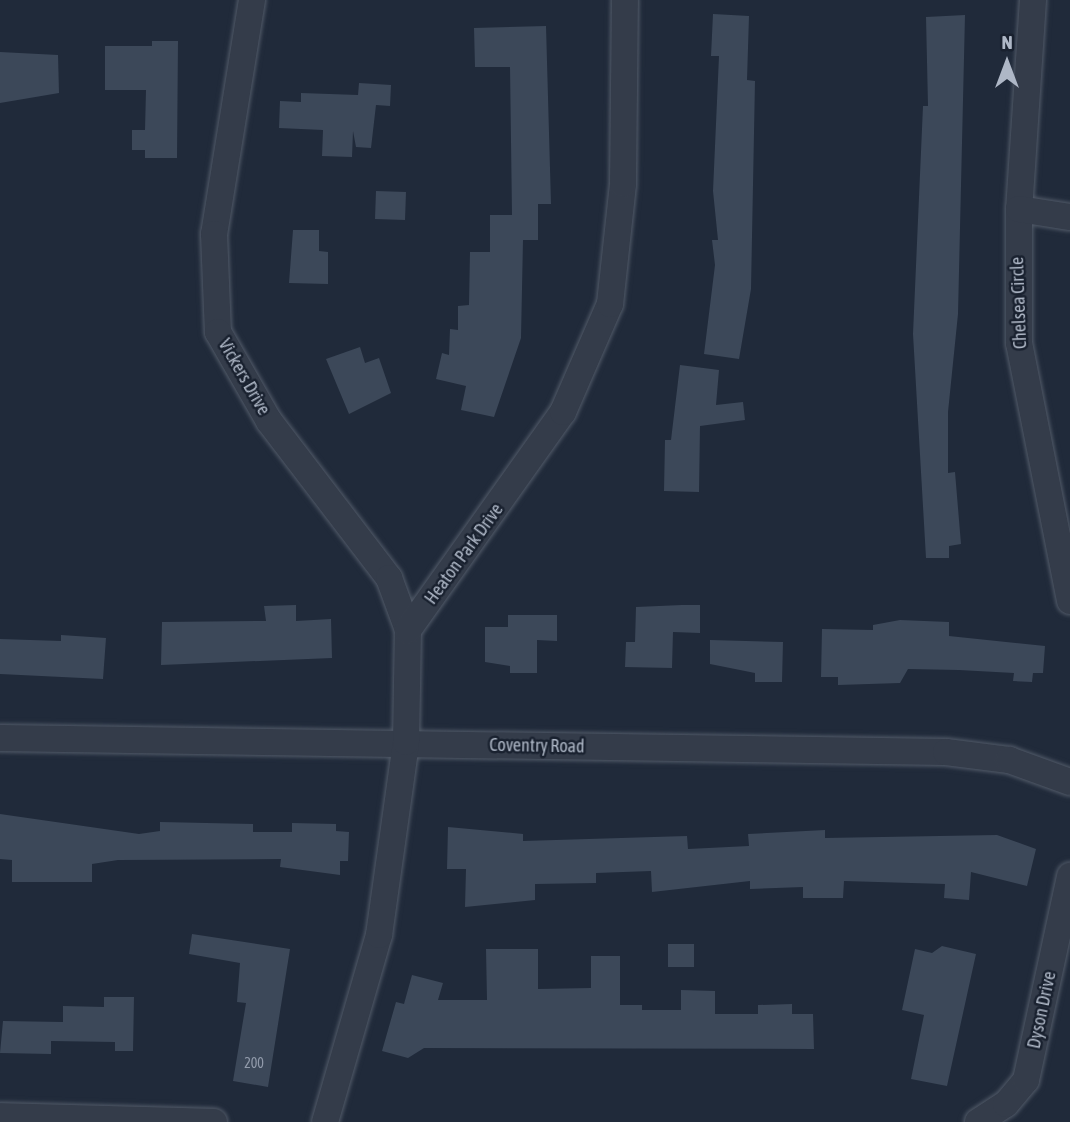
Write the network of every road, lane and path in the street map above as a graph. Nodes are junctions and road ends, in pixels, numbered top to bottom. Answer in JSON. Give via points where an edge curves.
{"nodes":[{"id":1,"x":252,"y":0,"type":"edge"},
{"id":2,"x":625,"y":0,"type":"edge"},
{"id":3,"x":1033,"y":0,"type":"edge"},
{"id":4,"x":1019,"y":209,"type":"junction"},
{"id":5,"x":1070,"y":216,"type":"edge"},
{"id":6,"x":1070,"y":601,"type":"edge"},
{"id":7,"x":408,"y":630,"type":"junction"},
{"id":8,"x":0,"y":738,"type":"edge"},
{"id":9,"x":406,"y":742,"type":"junction"},
{"id":10,"x":1070,"y":782,"type":"edge"},
{"id":11,"x":1070,"y":876,"type":"edge"},
{"id":12,"x":0,"y":1116,"type":"edge"},
{"id":13,"x":214,"y":1122,"type":"edge"},
{"id":14,"x":325,"y":1122,"type":"edge"},
{"id":15,"x":978,"y":1122,"type":"edge"}],
"edges":[{"from":1,"to":7,"type":"street","name":"Vickers Drive","via":[[214,233],[218,332],[269,421],[389,578]]},
{"from":2,"to":7,"type":"street","name":"Heaton Park Drive","via":[[627,89],[616,265],[598,343],[563,411]]},
{"from":3,"to":4,"type":"street","name":"Chelsea Circle"},
{"from":4,"to":5,"type":"street"},
{"from":4,"to":6,"type":"street","name":"Chelsea Circle","via":[[1019,343]]},
{"from":7,"to":9,"type":"street"},
{"from":8,"to":9,"type":"street","name":"Coventry Road"},
{"from":9,"to":10,"type":"street","name":"Coventry Road","via":[[946,752],[1009,760]]},
{"from":9,"to":14,"type":"street","via":[[379,935]]},
{"from":11,"to":15,"type":"street","name":"Dyson Drive","via":[[1026,1080],[1006,1104]]},
{"from":12,"to":13,"type":"street"}]}
